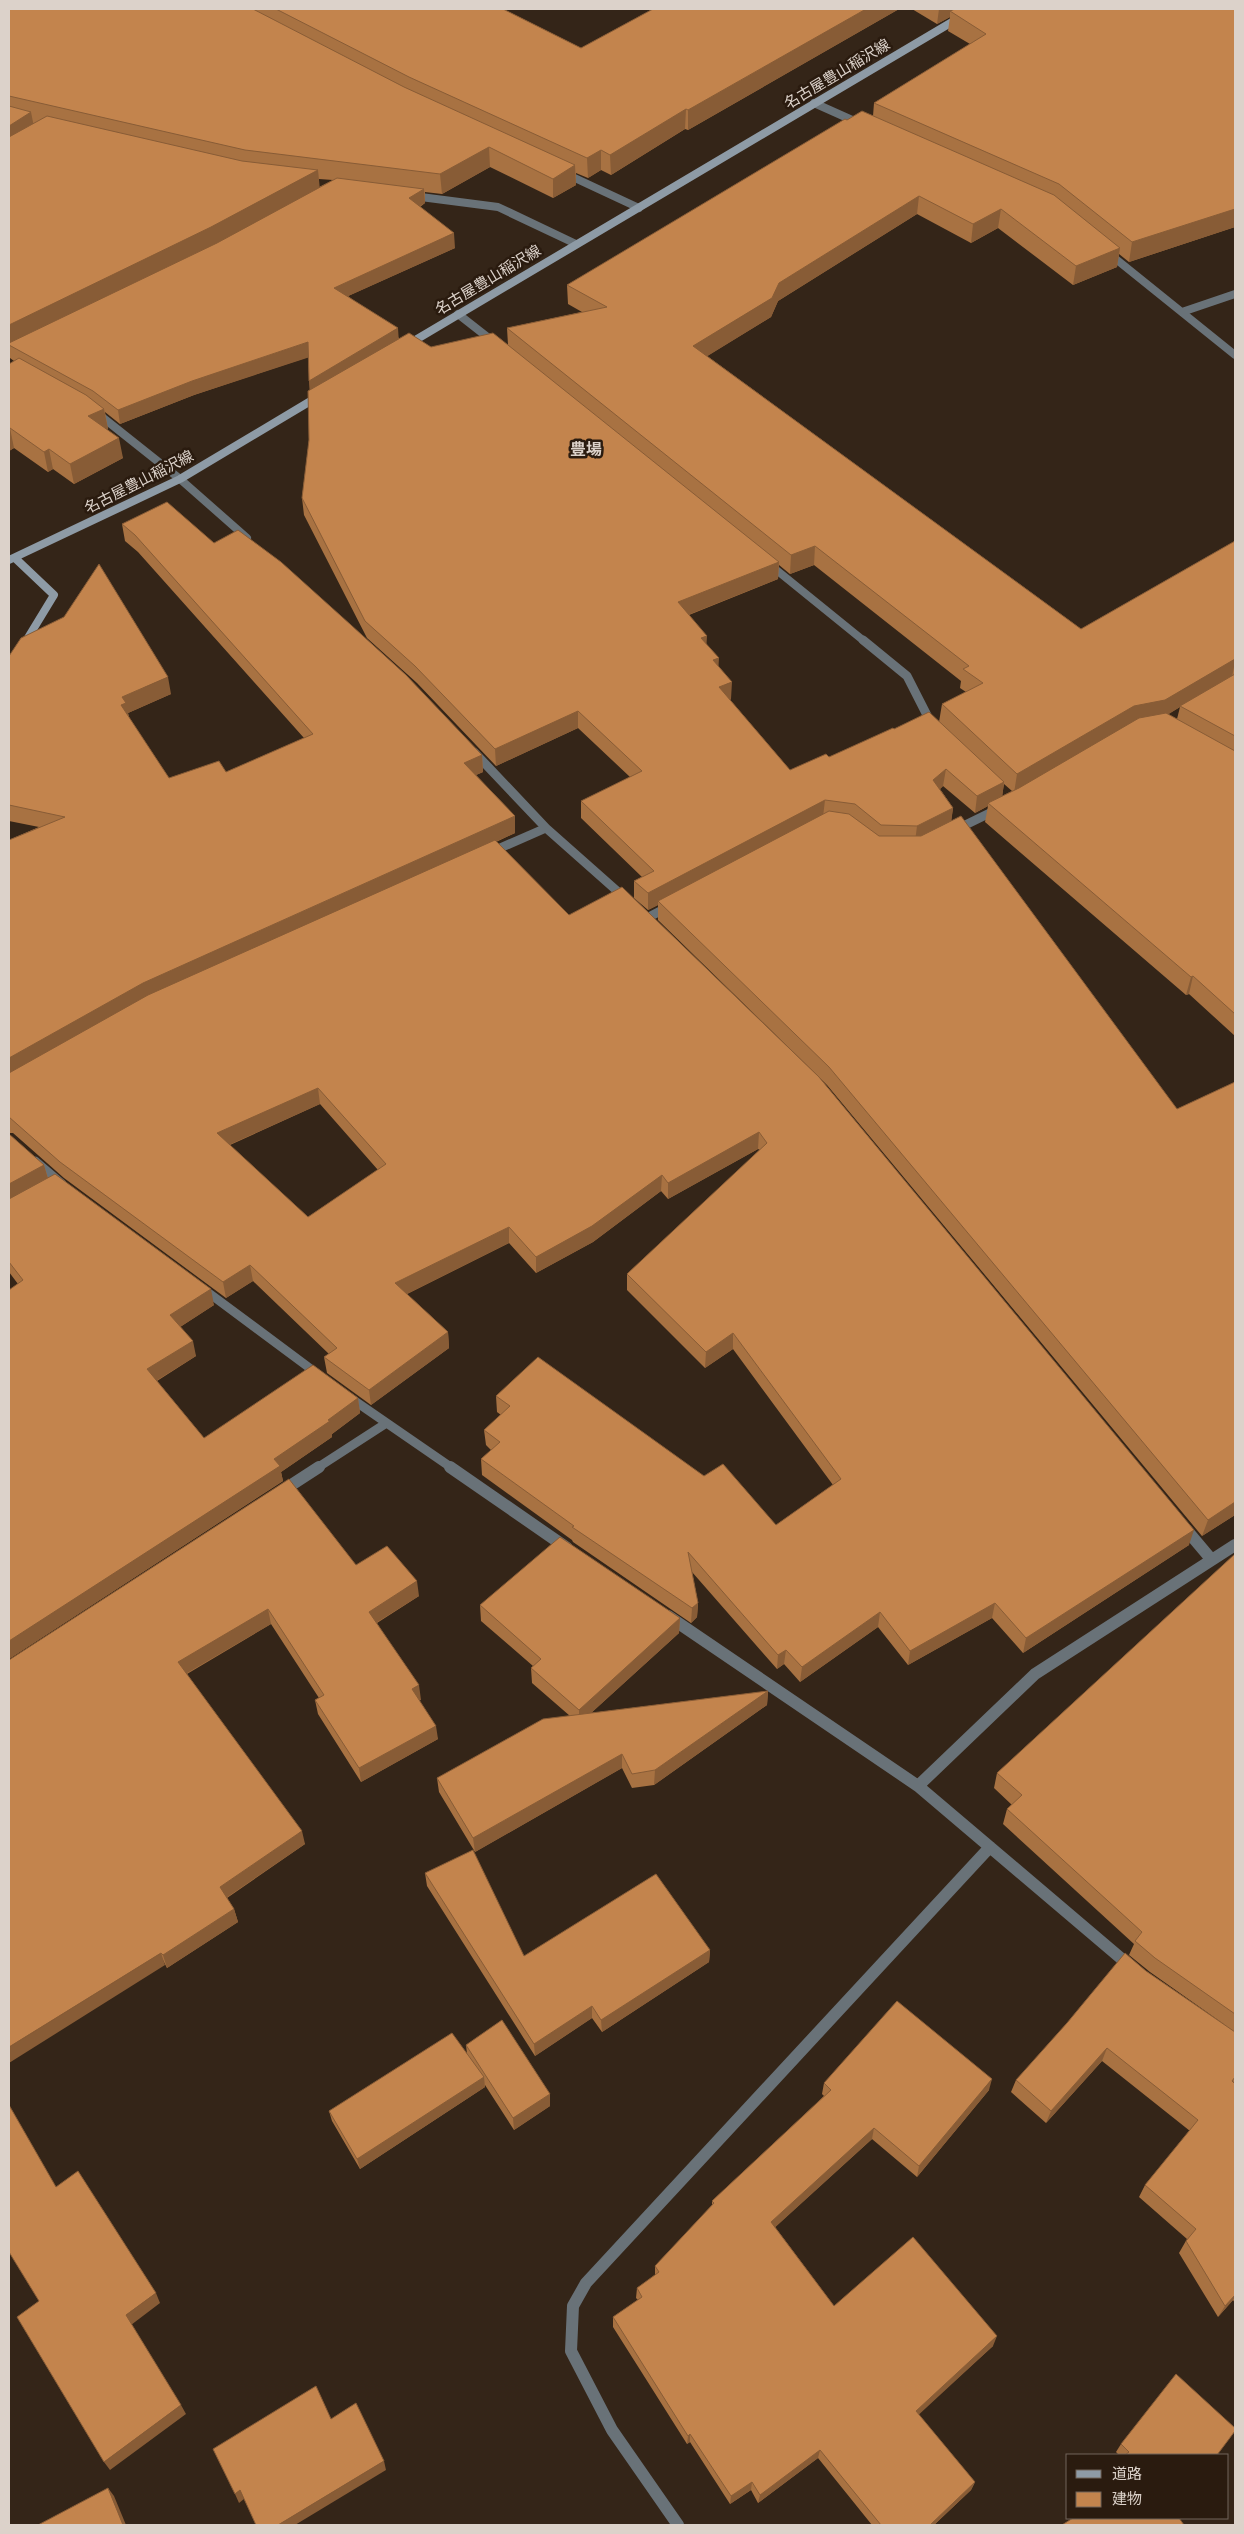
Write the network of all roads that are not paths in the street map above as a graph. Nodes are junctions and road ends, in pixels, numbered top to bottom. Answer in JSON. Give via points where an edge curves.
{"nodes":[{"id":1,"x":974,"y":9,"type":"edge"},
{"id":2,"x":814,"y":103,"type":"junction"},
{"id":3,"x":867,"y":127,"type":"edge"},
{"id":4,"x":559,"y":171,"type":"edge"},
{"id":5,"x":404,"y":195,"type":"edge"},
{"id":6,"x":639,"y":208,"type":"junction"},
{"id":7,"x":576,"y":244,"type":"junction"},
{"id":8,"x":1099,"y":245,"type":"edge"},
{"id":9,"x":1235,"y":294,"type":"edge"},
{"id":10,"x":1182,"y":312,"type":"junction"},
{"id":11,"x":458,"y":314,"type":"junction"},
{"id":12,"x":499,"y":347,"type":"edge"},
{"id":13,"x":399,"y":349,"type":"edge"},
{"id":14,"x":1235,"y":355,"type":"edge"},
{"id":15,"x":324,"y":394,"type":"edge"},
{"id":16,"x":84,"y":405,"type":"edge"},
{"id":17,"x":180,"y":479,"type":"junction"},
{"id":18,"x":253,"y":544,"type":"edge"},
{"id":19,"x":760,"y":558,"type":"edge"},
{"id":20,"x":12,"y":559,"type":"edge"},
{"id":21,"x":19,"y":653,"type":"edge"},
{"id":22,"x":938,"y":730,"type":"edge"},
{"id":23,"x":466,"y":744,"type":"edge"},
{"id":24,"x":1004,"y":806,"type":"edge"},
{"id":25,"x":546,"y":828,"type":"junction"},
{"id":26,"x":943,"y":836,"type":"edge"},
{"id":27,"x":483,"y":856,"type":"edge"},
{"id":28,"x":673,"y":904,"type":"edge"},
{"id":29,"x":23,"y":1151,"type":"edge"},
{"id":30,"x":60,"y":1186,"type":"edge"},
{"id":31,"x":195,"y":1282,"type":"edge"},
{"id":32,"x":385,"y":1424,"type":"junction"},
{"id":33,"x":276,"y":1494,"type":"edge"},
{"id":34,"x":1179,"y":1520,"type":"edge"},
{"id":35,"x":1235,"y":1545,"type":"edge"},
{"id":36,"x":580,"y":1557,"type":"edge"},
{"id":37,"x":1211,"y":1559,"type":"junction"},
{"id":38,"x":662,"y":1612,"type":"edge"},
{"id":39,"x":918,"y":1786,"type":"junction"},
{"id":40,"x":990,"y":1848,"type":"junction"},
{"id":41,"x":1138,"y":1972,"type":"edge"},
{"id":42,"x":678,"y":2525,"type":"edge"}],
"edges":[{"from":1,"to":2,"type":"main road","name":"名古屋豊山稲沢線"},
{"from":2,"to":3,"type":"street"},
{"from":2,"to":6,"type":"main road","name":"名古屋豊山稲沢線"},
{"from":4,"to":6,"type":"street"},
{"from":5,"to":7,"type":"street","via":[[498,206]]},
{"from":6,"to":7,"type":"main road","name":"名古屋豊山稲沢線"},
{"from":7,"to":11,"type":"main road","name":"名古屋豊山稲沢線"},
{"from":8,"to":10,"type":"street"},
{"from":9,"to":10,"type":"street"},
{"from":10,"to":14,"type":"street"},
{"from":11,"to":12,"type":"street"},
{"from":11,"to":13,"type":"main road","name":"名古屋豊山稲沢線"},
{"from":15,"to":17,"type":"main road","name":"名古屋豊山稲沢線"},
{"from":16,"to":17,"type":"street"},
{"from":17,"to":18,"type":"street"},
{"from":17,"to":20,"type":"main road","name":"名古屋豊山稲沢線"},
{"from":19,"to":22,"type":"street","via":[[907,676],[931,724]]},
{"from":20,"to":21,"type":"main road","via":[[54,595]]},
{"from":23,"to":25,"type":"street"},
{"from":24,"to":26,"type":"street"},
{"from":25,"to":27,"type":"street"},
{"from":25,"to":28,"type":"street","via":[[643,915]]},
{"from":29,"to":30,"type":"street"},
{"from":31,"to":32,"type":"street"},
{"from":32,"to":33,"type":"street"},
{"from":32,"to":36,"type":"street"},
{"from":34,"to":37,"type":"street"},
{"from":35,"to":37,"type":"street"},
{"from":37,"to":39,"type":"street","via":[[1035,1674]]},
{"from":38,"to":39,"type":"street"},
{"from":39,"to":40,"type":"street"},
{"from":40,"to":41,"type":"street"},
{"from":40,"to":42,"type":"street","via":[[586,2283],[573,2306],[571,2351],[612,2430]]}]}
